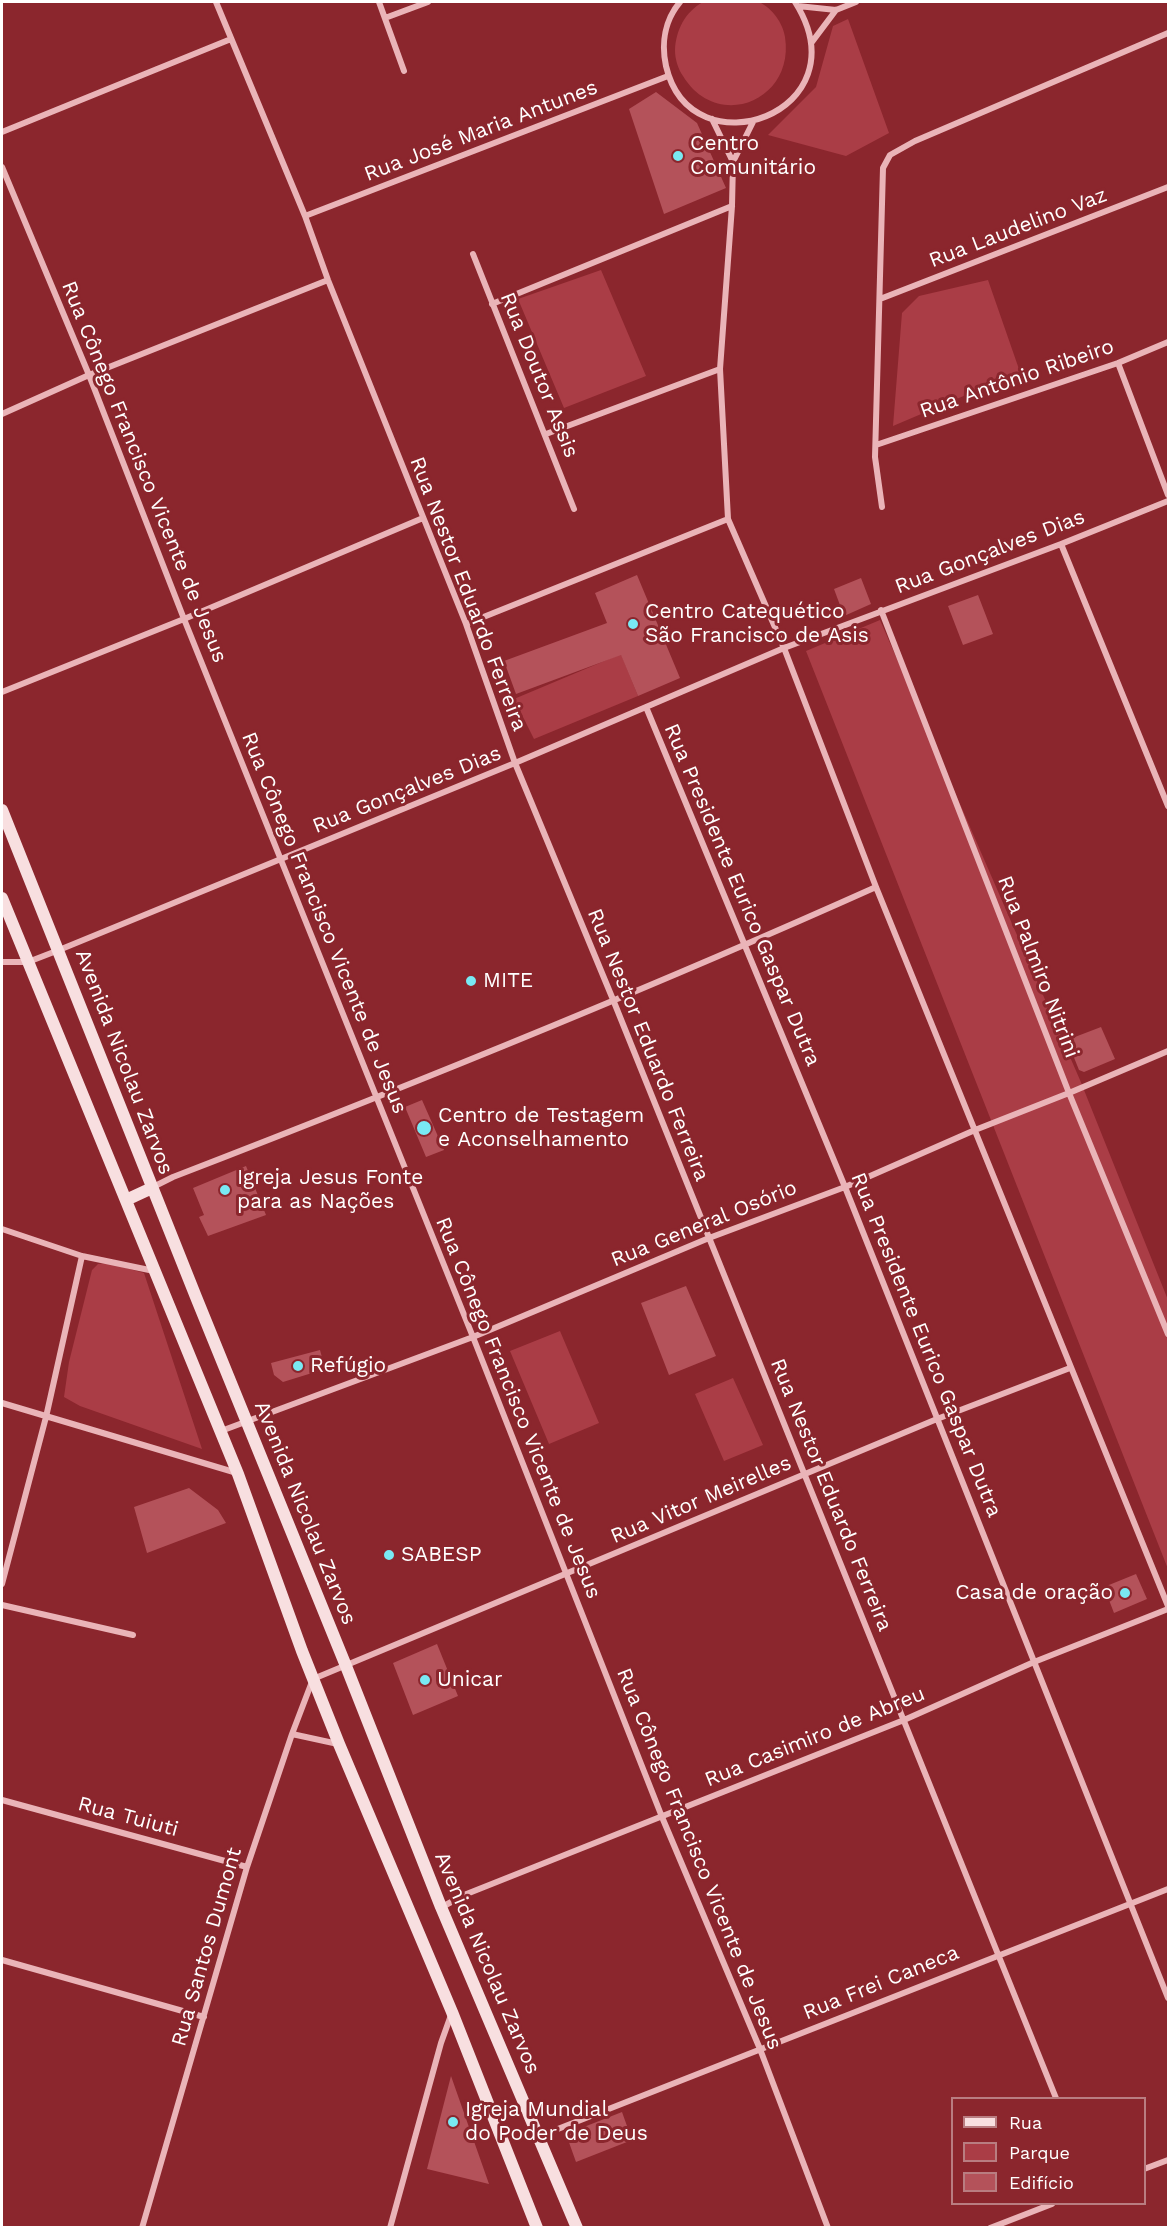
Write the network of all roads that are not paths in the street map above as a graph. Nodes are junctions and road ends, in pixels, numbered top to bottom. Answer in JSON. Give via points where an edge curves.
{"nodes":[{"id":1,"x":216,"y":2,"type":"edge"},
{"id":2,"x":379,"y":2,"type":"edge"},
{"id":3,"x":428,"y":2,"type":"edge"},
{"id":4,"x":680,"y":2,"type":"edge"},
{"id":5,"x":856,"y":2,"type":"edge"},
{"id":6,"x":797,"y":4,"type":"edge"},
{"id":7,"x":836,"y":10,"type":"junction"},
{"id":8,"x":385,"y":18,"type":"junction"},
{"id":9,"x":1168,"y":33,"type":"edge"},
{"id":10,"x":231,"y":39,"type":"junction"},
{"id":11,"x":812,"y":42,"type":"junction"},
{"id":12,"x":404,"y":71,"type":"dead end"},
{"id":13,"x":668,"y":76,"type":"junction"},
{"id":14,"x":712,"y":119,"type":"junction"},
{"id":15,"x":753,"y":122,"type":"junction"},
{"id":16,"x":2,"y":132,"type":"edge"},
{"id":17,"x":733,"y":162,"type":"junction"},
{"id":18,"x":2,"y":167,"type":"edge"},
{"id":19,"x":1168,"y":187,"type":"edge"},
{"id":20,"x":732,"y":206,"type":"junction"},
{"id":21,"x":305,"y":216,"type":"junction"},
{"id":22,"x":473,"y":254,"type":"dead end"},
{"id":23,"x":328,"y":280,"type":"junction"},
{"id":24,"x":879,"y":300,"type":"junction"},
{"id":25,"x":492,"y":304,"type":"junction"},
{"id":26,"x":1168,"y":342,"type":"edge"},
{"id":27,"x":1118,"y":363,"type":"junction"},
{"id":28,"x":720,"y":369,"type":"junction"},
{"id":29,"x":89,"y":375,"type":"junction"},
{"id":30,"x":2,"y":414,"type":"edge"},
{"id":31,"x":546,"y":434,"type":"junction"},
{"id":32,"x":876,"y":445,"type":"junction"},
{"id":33,"x":1168,"y":495,"type":"edge"},
{"id":34,"x":1168,"y":501,"type":"edge"},
{"id":35,"x":882,"y":507,"type":"dead end"},
{"id":36,"x":574,"y":509,"type":"dead end"},
{"id":37,"x":423,"y":518,"type":"junction"},
{"id":38,"x":728,"y":519,"type":"junction"},
{"id":39,"x":1061,"y":544,"type":"junction"},
{"id":40,"x":881,"y":610,"type":"junction"},
{"id":41,"x":184,"y":619,"type":"junction"},
{"id":42,"x":466,"y":624,"type":"junction"},
{"id":43,"x":784,"y":648,"type":"junction"},
{"id":44,"x":2,"y":692,"type":"edge"},
{"id":45,"x":646,"y":707,"type":"junction"},
{"id":46,"x":514,"y":763,"type":"junction"},
{"id":47,"x":1168,"y":806,"type":"edge"},
{"id":48,"x":2,"y":810,"type":"edge"},
{"id":49,"x":281,"y":859,"type":"junction"},
{"id":50,"x":876,"y":887,"type":"junction"},
{"id":51,"x":2,"y":898,"type":"edge"},
{"id":52,"x":745,"y":945,"type":"junction"},
{"id":53,"x":59,"y":950,"type":"junction"},
{"id":54,"x":2,"y":962,"type":"edge"},
{"id":55,"x":28,"y":962,"type":"junction"},
{"id":56,"x":614,"y":1002,"type":"junction"},
{"id":57,"x":1168,"y":1051,"type":"edge"},
{"id":58,"x":1069,"y":1093,"type":"junction"},
{"id":59,"x":376,"y":1098,"type":"junction"},
{"id":60,"x":975,"y":1130,"type":"junction"},
{"id":61,"x":845,"y":1187,"type":"junction"},
{"id":62,"x":152,"y":1188,"type":"junction"},
{"id":63,"x":126,"y":1200,"type":"junction"},
{"id":64,"x":2,"y":1229,"type":"edge"},
{"id":65,"x":709,"y":1238,"type":"junction"},
{"id":66,"x":82,"y":1256,"type":"junction"},
{"id":67,"x":156,"y":1272,"type":"junction"},
{"id":68,"x":1168,"y":1334,"type":"edge"},
{"id":69,"x":473,"y":1337,"type":"junction"},
{"id":70,"x":1070,"y":1368,"type":"junction"},
{"id":71,"x":2,"y":1403,"type":"edge"},
{"id":72,"x":46,"y":1417,"type":"junction"},
{"id":73,"x":938,"y":1419,"type":"junction"},
{"id":74,"x":248,"y":1420,"type":"junction"},
{"id":75,"x":221,"y":1431,"type":"junction"},
{"id":76,"x":238,"y":1473,"type":"junction"},
{"id":77,"x":805,"y":1475,"type":"junction"},
{"id":78,"x":567,"y":1574,"type":"junction"},
{"id":79,"x":2,"y":1584,"type":"edge"},
{"id":80,"x":2,"y":1605,"type":"edge"},
{"id":81,"x":1168,"y":1607,"type":"edge"},
{"id":82,"x":133,"y":1635,"type":"dead end"},
{"id":83,"x":1034,"y":1662,"type":"junction"},
{"id":84,"x":346,"y":1666,"type":"junction"},
{"id":85,"x":313,"y":1679,"type":"junction"},
{"id":86,"x":904,"y":1720,"type":"junction"},
{"id":87,"x":292,"y":1734,"type":"junction"},
{"id":88,"x":339,"y":1744,"type":"junction"},
{"id":89,"x":2,"y":1800,"type":"edge"},
{"id":90,"x":662,"y":1817,"type":"junction"},
{"id":91,"x":247,"y":1867,"type":"junction"},
{"id":92,"x":1168,"y":1889,"type":"edge"},
{"id":93,"x":1130,"y":1905,"type":"junction"},
{"id":94,"x":441,"y":1907,"type":"junction"},
{"id":95,"x":997,"y":1955,"type":"junction"},
{"id":96,"x":2,"y":1960,"type":"edge"},
{"id":97,"x":1168,"y":1998,"type":"edge"},
{"id":98,"x":452,"y":2012,"type":"junction"},
{"id":99,"x":204,"y":2017,"type":"junction"},
{"id":100,"x":760,"y":2049,"type":"junction"},
{"id":101,"x":1056,"y":2097,"type":"edge"},
{"id":102,"x":540,"y":2136,"type":"junction"},
{"id":103,"x":1168,"y":2160,"type":"edge"},
{"id":104,"x":1146,"y":2168,"type":"edge"},
{"id":105,"x":1049,"y":2205,"type":"edge"},
{"id":106,"x":142,"y":2228,"type":"edge"},
{"id":107,"x":390,"y":2228,"type":"edge"},
{"id":108,"x":537,"y":2228,"type":"edge"},
{"id":109,"x":577,"y":2228,"type":"edge"},
{"id":110,"x":828,"y":2228,"type":"edge"},
{"id":111,"x":990,"y":2228,"type":"edge"}],
"edges":[{"from":1,"to":10,"type":"street","name":"Rua Nestor Eduardo Ferreira"},
{"from":2,"to":8,"type":"street"},
{"from":3,"to":8,"type":"street"},
{"from":4,"to":13,"type":"street","via":[[665,31],[663,54]]},
{"from":5,"to":7,"type":"street"},
{"from":6,"to":7,"type":"street"},
{"from":6,"to":11,"type":"street","via":[[807,21]]},
{"from":7,"to":11,"type":"street"},
{"from":8,"to":12,"type":"street"},
{"from":9,"to":24,"type":"street","via":[[890,155],[883,168]]},
{"from":10,"to":16,"type":"street"},
{"from":10,"to":21,"type":"street","name":"Rua Nestor Eduardo Ferreira"},
{"from":11,"to":15,"type":"street","via":[[811,64],[791,101],[774,114]]},
{"from":13,"to":14,"type":"street","via":[[693,109]]},
{"from":13,"to":21,"type":"street","name":"Rua José Maria Antunes"},
{"from":14,"to":15,"type":"street"},
{"from":14,"to":17,"type":"street"},
{"from":15,"to":17,"type":"street"},
{"from":17,"to":20,"type":"street"},
{"from":18,"to":29,"type":"street","name":"Rua Cônego Francisco Vicente de Jesus"},
{"from":19,"to":24,"type":"street","name":"Rua Laudelino Vaz"},
{"from":20,"to":25,"type":"street"},
{"from":20,"to":28,"type":"street"},
{"from":21,"to":23,"type":"street","name":"Rua Nestor Eduardo Ferreira"},
{"from":22,"to":25,"type":"street","name":"Rua Doutor Assis"},
{"from":23,"to":29,"type":"street"},
{"from":23,"to":37,"type":"street","name":"Rua Nestor Eduardo Ferreira"},
{"from":24,"to":32,"type":"street"},
{"from":25,"to":31,"type":"street","name":"Rua Doutor Assis"},
{"from":26,"to":27,"type":"street","name":"Rua Antônio Ribeiro"},
{"from":27,"to":32,"type":"street","name":"Rua Antônio Ribeiro"},
{"from":27,"to":33,"type":"street"},
{"from":28,"to":31,"type":"street"},
{"from":28,"to":38,"type":"street"},
{"from":29,"to":30,"type":"street"},
{"from":29,"to":41,"type":"street","name":"Rua Cônego Francisco Vicente de Jesus"},
{"from":31,"to":36,"type":"street","name":"Rua Doutor Assis"},
{"from":32,"to":35,"type":"street"},
{"from":34,"to":39,"type":"street","name":"Rua Gonçalves Dias"},
{"from":37,"to":41,"type":"street"},
{"from":37,"to":42,"type":"street","name":"Rua Nestor Eduardo Ferreira"},
{"from":38,"to":42,"type":"street"},
{"from":38,"to":43,"type":"street"},
{"from":39,"to":40,"type":"street","name":"Rua Gonçalves Dias"},
{"from":39,"to":47,"type":"street"},
{"from":40,"to":43,"type":"street","name":"Rua Gonçalves Dias"},
{"from":40,"to":58,"type":"street","name":"Rua Palmiro Nitrini"},
{"from":41,"to":44,"type":"street"},
{"from":41,"to":49,"type":"street","name":"Rua Cônego Francisco Vicente de Jesus"},
{"from":42,"to":46,"type":"street","name":"Rua Nestor Eduardo Ferreira"},
{"from":43,"to":45,"type":"street","name":"Rua Gonçalves Dias"},
{"from":43,"to":50,"type":"street"},
{"from":45,"to":46,"type":"street","name":"Rua Gonçalves Dias"},
{"from":45,"to":52,"type":"street","name":"Rua Presidente Eurico Gaspar Dutra"},
{"from":46,"to":49,"type":"street","name":"Rua Gonçalves Dias"},
{"from":46,"to":56,"type":"street","name":"Rua Nestor Eduardo Ferreira"},
{"from":48,"to":53,"type":"main road","name":"Avenida Nicolau Zarvos"},
{"from":49,"to":53,"type":"street","name":"Rua Gonçalves Dias"},
{"from":49,"to":59,"type":"street","name":"Rua Cônego Francisco Vicente de Jesus"},
{"from":50,"to":52,"type":"street"},
{"from":50,"to":60,"type":"street"},
{"from":51,"to":55,"type":"main road"},
{"from":52,"to":56,"type":"street"},
{"from":52,"to":61,"type":"street","name":"Rua Presidente Eurico Gaspar Dutra"},
{"from":53,"to":55,"type":"street","name":"Rua Gonçalves Dias"},
{"from":53,"to":62,"type":"main road","name":"Avenida Nicolau Zarvos"},
{"from":54,"to":55,"type":"street"},
{"from":55,"to":63,"type":"main road"},
{"from":56,"to":59,"type":"street"},
{"from":56,"to":65,"type":"street","name":"Rua Nestor Eduardo Ferreira"},
{"from":57,"to":58,"type":"street","name":"Rua General Osório"},
{"from":58,"to":60,"type":"street","name":"Rua General Osório"},
{"from":58,"to":68,"type":"street","name":"Rua Palmiro Nitrini"},
{"from":59,"to":62,"type":"street"},
{"from":59,"to":69,"type":"street","name":"Rua Cônego Francisco Vicente de Jesus"},
{"from":60,"to":61,"type":"street","name":"Rua General Osório"},
{"from":60,"to":70,"type":"street"},
{"from":61,"to":65,"type":"street","name":"Rua General Osório"},
{"from":61,"to":73,"type":"street","name":"Rua Presidente Eurico Gaspar Dutra"},
{"from":62,"to":63,"type":"main road"},
{"from":62,"to":74,"type":"main road","name":"Avenida Nicolau Zarvos"},
{"from":63,"to":67,"type":"main road"},
{"from":64,"to":66,"type":"street"},
{"from":65,"to":69,"type":"street","name":"Rua General Osório"},
{"from":65,"to":77,"type":"street","name":"Rua Nestor Eduardo Ferreira"},
{"from":66,"to":67,"type":"street"},
{"from":66,"to":72,"type":"street"},
{"from":67,"to":75,"type":"main road"},
{"from":69,"to":74,"type":"street","name":"Rua General Osório"},
{"from":69,"to":78,"type":"street","name":"Rua Cônego Francisco Vicente de Jesus"},
{"from":70,"to":73,"type":"street","name":"Rua Vitor Meirelles"},
{"from":70,"to":81,"type":"street"},
{"from":71,"to":72,"type":"street"},
{"from":72,"to":76,"type":"street"},
{"from":72,"to":79,"type":"street"},
{"from":73,"to":77,"type":"street","name":"Rua Vitor Meirelles"},
{"from":73,"to":83,"type":"street","name":"Rua Presidente Eurico Gaspar Dutra"},
{"from":74,"to":75,"type":"street","name":"Rua General Osório"},
{"from":74,"to":84,"type":"main road","name":"Avenida Nicolau Zarvos"},
{"from":75,"to":76,"type":"main road"},
{"from":76,"to":85,"type":"main road"},
{"from":77,"to":78,"type":"street","name":"Rua Vitor Meirelles"},
{"from":77,"to":86,"type":"street","name":"Rua Nestor Eduardo Ferreira"},
{"from":78,"to":84,"type":"street","name":"Rua Vitor Meirelles"},
{"from":78,"to":90,"type":"street","name":"Rua Cônego Francisco Vicente de Jesus"},
{"from":80,"to":82,"type":"street"},
{"from":81,"to":83,"type":"street","name":"Rua Casimiro de Abreu"},
{"from":83,"to":86,"type":"street","name":"Rua Casimiro de Abreu"},
{"from":83,"to":93,"type":"street","name":"Rua Presidente Eurico Gaspar Dutra"},
{"from":84,"to":85,"type":"street","name":"Rua Vitor Meirelles"},
{"from":84,"to":94,"type":"main road","name":"Avenida Nicolau Zarvos"},
{"from":85,"to":87,"type":"street","name":"Rua Santos Dumont"},
{"from":85,"to":88,"type":"main road"},
{"from":86,"to":90,"type":"street","name":"Rua Casimiro de Abreu"},
{"from":86,"to":95,"type":"street","name":"Rua Nestor Eduardo Ferreira"},
{"from":87,"to":88,"type":"street"},
{"from":87,"to":91,"type":"street","name":"Rua Santos Dumont"},
{"from":88,"to":98,"type":"main road"},
{"from":89,"to":91,"type":"street","name":"Rua Tuiuti"},
{"from":90,"to":94,"type":"street","name":"Rua Casimiro de Abreu"},
{"from":90,"to":100,"type":"street","name":"Rua Cônego Francisco Vicente de Jesus"},
{"from":91,"to":99,"type":"street","name":"Rua Santos Dumont"},
{"from":92,"to":93,"type":"street","name":"Rua Frei Caneca"},
{"from":93,"to":95,"type":"street","name":"Rua Frei Caneca"},
{"from":93,"to":97,"type":"street","name":"Rua Presidente Eurico Gaspar Dutra"},
{"from":94,"to":102,"type":"main road","name":"Avenida Nicolau Zarvos"},
{"from":95,"to":100,"type":"street","name":"Rua Frei Caneca"},
{"from":95,"to":101,"type":"street","name":"Rua Nestor Eduardo Ferreira"},
{"from":96,"to":99,"type":"street"},
{"from":98,"to":107,"type":"street"},
{"from":98,"to":108,"type":"main road"},
{"from":99,"to":106,"type":"street","name":"Rua Santos Dumont"},
{"from":100,"to":102,"type":"street","name":"Rua Frei Caneca"},
{"from":100,"to":110,"type":"street","name":"Rua Cônego Francisco Vicente de Jesus"},
{"from":102,"to":109,"type":"main road","name":"Avenida Nicolau Zarvos"},
{"from":103,"to":104,"type":"street"},
{"from":105,"to":111,"type":"street"}]}
